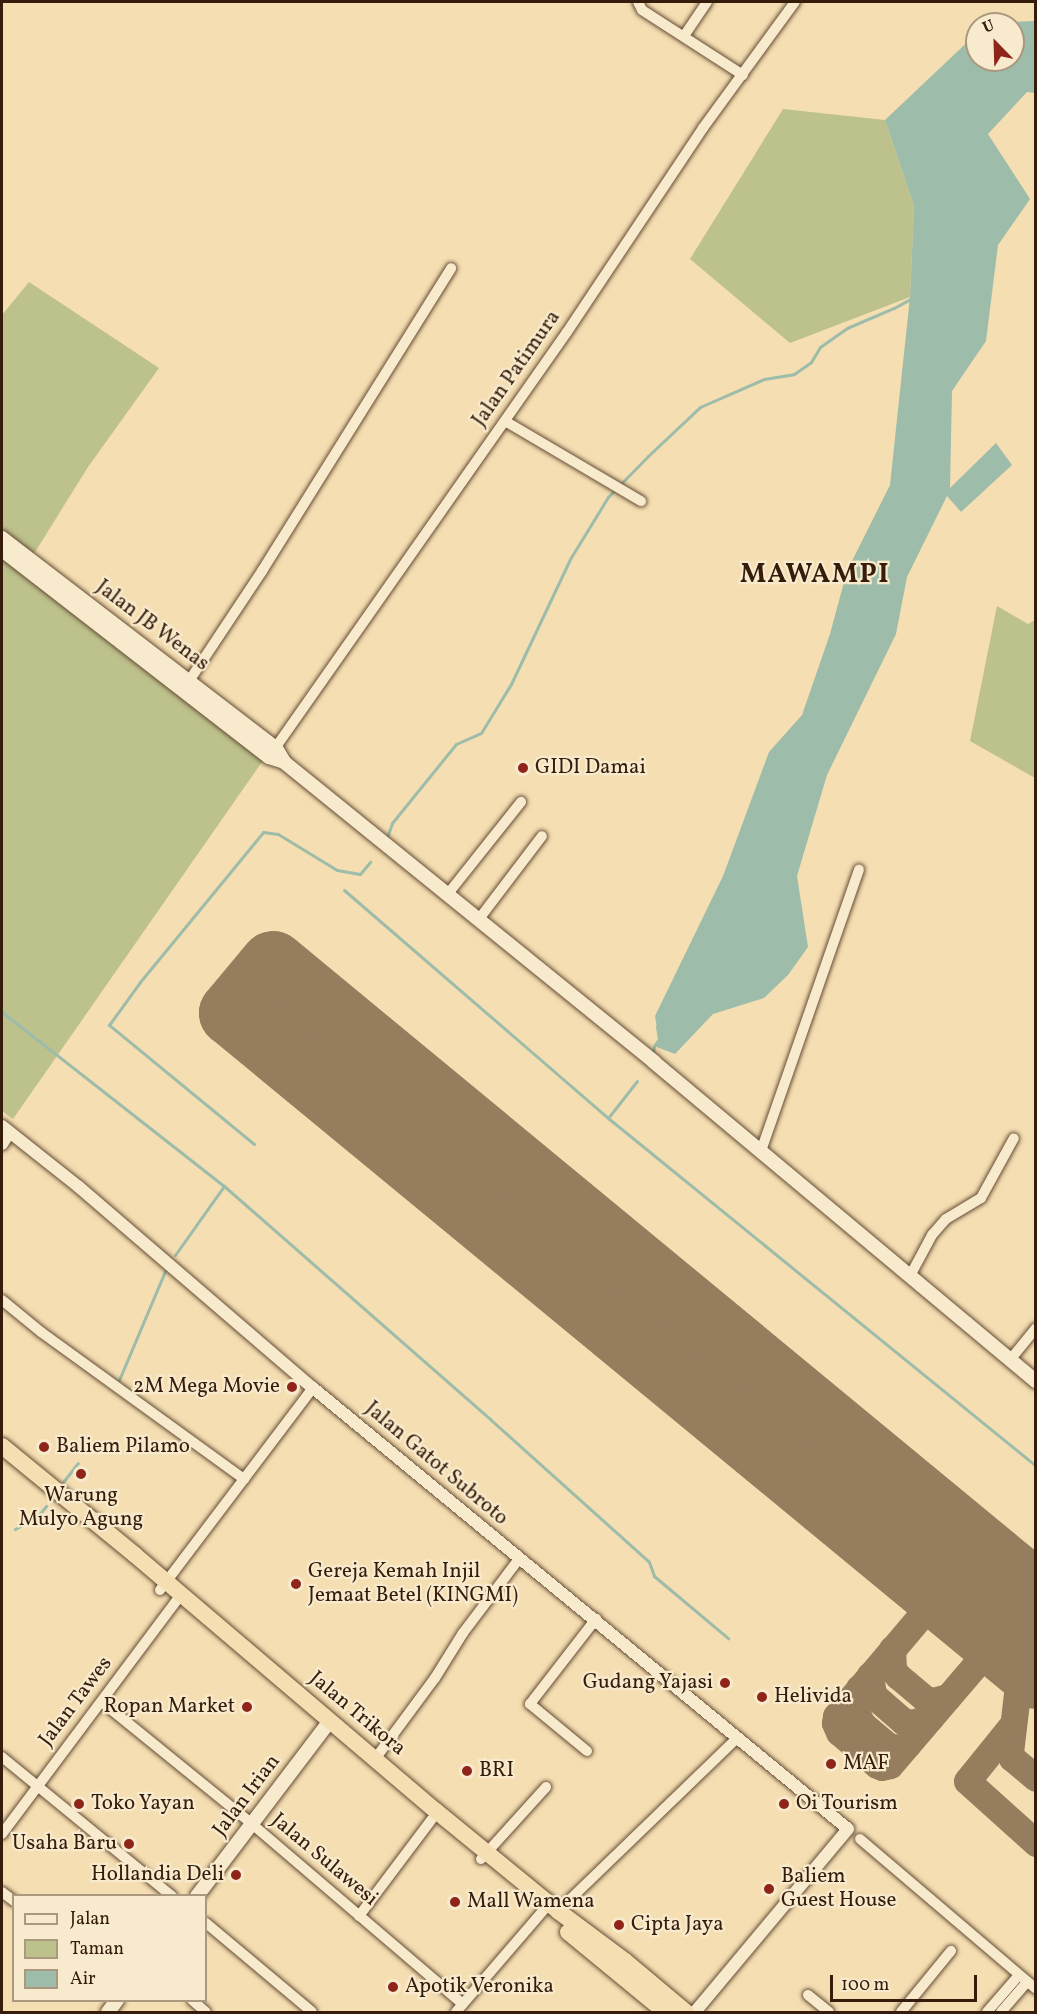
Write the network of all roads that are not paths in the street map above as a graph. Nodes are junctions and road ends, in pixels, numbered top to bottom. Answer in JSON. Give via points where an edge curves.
{"nodes":[{"id":1,"x":638,"y":2,"type":"edge"},
{"id":2,"x":707,"y":2,"type":"edge"},
{"id":3,"x":795,"y":2,"type":"edge"},
{"id":4,"x":684,"y":36,"type":"junction"},
{"id":5,"x":743,"y":75,"type":"junction"},
{"id":6,"x":451,"y":268,"type":"dead end"},
{"id":7,"x":505,"y":421,"type":"junction"},
{"id":8,"x":641,"y":501,"type":"dead end"},
{"id":9,"x":2,"y":538,"type":"edge"},
{"id":10,"x":2,"y":550,"type":"edge"},
{"id":11,"x":20,"y":558,"type":"junction"},
{"id":12,"x":189,"y":681,"type":"junction"},
{"id":13,"x":272,"y":753,"type":"junction"},
{"id":14,"x":521,"y":802,"type":"dead end"},
{"id":15,"x":542,"y":836,"type":"dead end"},
{"id":16,"x":858,"y":870,"type":"dead end"},
{"id":17,"x":447,"y":895,"type":"junction"},
{"id":18,"x":479,"y":920,"type":"junction"},
{"id":19,"x":5,"y":1130,"type":"edge"},
{"id":20,"x":1014,"y":1138,"type":"dead end"},
{"id":21,"x":2,"y":1144,"type":"edge"},
{"id":22,"x":761,"y":1151,"type":"junction"},
{"id":23,"x":910,"y":1276,"type":"junction"},
{"id":24,"x":2,"y":1300,"type":"edge"},
{"id":25,"x":1035,"y":1328,"type":"edge"},
{"id":26,"x":1010,"y":1360,"type":"junction"},
{"id":27,"x":1035,"y":1381,"type":"edge"},
{"id":28,"x":313,"y":1388,"type":"junction"},
{"id":29,"x":2,"y":1446,"type":"edge"},
{"id":30,"x":2,"y":1458,"type":"edge"},
{"id":31,"x":244,"y":1479,"type":"junction"},
{"id":32,"x":519,"y":1559,"type":"junction"},
{"id":33,"x":163,"y":1586,"type":"junction"},
{"id":34,"x":178,"y":1599,"type":"junction"},
{"id":35,"x":596,"y":1619,"type":"junction"},
{"id":36,"x":102,"y":1702,"type":"junction"},
{"id":37,"x":327,"y":1725,"type":"junction"},
{"id":38,"x":736,"y":1739,"type":"junction"},
{"id":39,"x":586,"y":1751,"type":"dead end"},
{"id":40,"x":2,"y":1757,"type":"edge"},
{"id":41,"x":375,"y":1759,"type":"junction"},
{"id":42,"x":38,"y":1785,"type":"junction"},
{"id":43,"x":546,"y":1787,"type":"dead end"},
{"id":44,"x":432,"y":1819,"type":"junction"},
{"id":45,"x":252,"y":1824,"type":"junction"},
{"id":46,"x":2,"y":1834,"type":"edge"},
{"id":47,"x":860,"y":1839,"type":"dead end"},
{"id":48,"x":484,"y":1855,"type":"junction"},
{"id":49,"x":170,"y":1894,"type":"edge"},
{"id":50,"x":199,"y":1894,"type":"edge"},
{"id":51,"x":550,"y":1908,"type":"junction"},
{"id":52,"x":359,"y":1916,"type":"junction"},
{"id":53,"x":207,"y":1924,"type":"edge"},
{"id":54,"x":951,"y":1951,"type":"dead end"},
{"id":55,"x":1027,"y":1982,"type":"edge"},
{"id":56,"x":808,"y":1995,"type":"dead end"},
{"id":57,"x":193,"y":2002,"type":"edge"},
{"id":58,"x":460,"y":2008,"type":"edge"},
{"id":59,"x":206,"y":2013,"type":"edge"},
{"id":60,"x":312,"y":2013,"type":"edge"},
{"id":61,"x":665,"y":2013,"type":"edge"},
{"id":62,"x":686,"y":2013,"type":"edge"},
{"id":63,"x":695,"y":2013,"type":"edge"},
{"id":64,"x":829,"y":2013,"type":"edge"},
{"id":65,"x":901,"y":2013,"type":"edge"},
{"id":66,"x":987,"y":2013,"type":"edge"},
{"id":67,"x":1001,"y":2013,"type":"edge"}],
"edges":[{"from":1,"to":4,"type":"street","via":[[642,10]]},
{"from":2,"to":4,"type":"street"},
{"from":3,"to":5,"type":"street","name":"Jalan Patimura"},
{"from":4,"to":5,"type":"street"},
{"from":5,"to":7,"type":"street","name":"Jalan Patimura"},
{"from":6,"to":12,"type":"street"},
{"from":7,"to":8,"type":"street"},
{"from":7,"to":13,"type":"street","name":"Jalan Patimura"},
{"from":9,"to":11,"type":"main road","name":"Jalan JB Wenas"},
{"from":10,"to":11,"type":"main road","name":"Jalan JB Wenas"},
{"from":11,"to":12,"type":"main road","name":"Jalan JB Wenas"},
{"from":11,"to":13,"type":"main road","name":"Jalan JB Wenas"},
{"from":12,"to":13,"type":"main road","name":"Jalan JB Wenas"},
{"from":13,"to":17,"type":"main road"},
{"from":14,"to":17,"type":"street"},
{"from":15,"to":18,"type":"street"},
{"from":16,"to":22,"type":"street"},
{"from":17,"to":18,"type":"main road"},
{"from":18,"to":22,"type":"main road"},
{"from":19,"to":21,"type":"street"},
{"from":19,"to":28,"type":"street","name":"Jalan Gatot Subroto","via":[[79,1186]]},
{"from":20,"to":23,"type":"street","via":[[981,1198],[946,1219],[932,1235]]},
{"from":22,"to":23,"type":"main road"},
{"from":23,"to":26,"type":"main road"},
{"from":24,"to":31,"type":"street"},
{"from":25,"to":26,"type":"street"},
{"from":26,"to":27,"type":"main road"},
{"from":28,"to":31,"type":"street"},
{"from":28,"to":32,"type":"street","name":"Jalan Gatot Subroto"},
{"from":29,"to":33,"type":"highway","name":"Jalan Trikora"},
{"from":30,"to":33,"type":"highway","name":"Jalan Trikora"},
{"from":31,"to":33,"type":"street"},
{"from":32,"to":35,"type":"street","name":"Jalan Gatot Subroto"},
{"from":32,"to":41,"type":"street"},
{"from":33,"to":34,"type":"highway","name":"Jalan Trikora"},
{"from":34,"to":36,"type":"street","name":"Jalan Tawes"},
{"from":34,"to":37,"type":"highway","name":"Jalan Trikora"},
{"from":35,"to":38,"type":"street","name":"Jalan Gatot Subroto"},
{"from":35,"to":39,"type":"street","via":[[530,1704]]},
{"from":36,"to":42,"type":"street","name":"Jalan Tawes"},
{"from":36,"to":45,"type":"street","name":"Jalan Sulawesi"},
{"from":37,"to":41,"type":"highway","name":"Jalan Trikora"},
{"from":37,"to":44,"type":"highway","name":"Jalan Trikora"},
{"from":37,"to":45,"type":"main road","name":"Jalan Irian"},
{"from":38,"to":51,"type":"street"},
{"from":38,"to":63,"type":"street","name":"Jalan Gatot Subroto","via":[[848,1829]]},
{"from":40,"to":42,"type":"street"},
{"from":41,"to":48,"type":"highway","name":"Jalan Trikora"},
{"from":42,"to":46,"type":"street","name":"Jalan Tawes"},
{"from":42,"to":49,"type":"street"},
{"from":43,"to":48,"type":"street"},
{"from":44,"to":48,"type":"highway","name":"Jalan Trikora"},
{"from":44,"to":52,"type":"street"},
{"from":45,"to":50,"type":"main road","name":"Jalan Irian"},
{"from":45,"to":52,"type":"street","name":"Jalan Sulawesi"},
{"from":47,"to":55,"type":"street"},
{"from":48,"to":51,"type":"highway","name":"Jalan Trikora"},
{"from":51,"to":58,"type":"street"},
{"from":51,"to":61,"type":"highway","name":"Jalan Trikora"},
{"from":51,"to":62,"type":"highway","name":"Jalan Trikora","via":[[625,1961]]},
{"from":52,"to":58,"type":"street","name":"Jalan Sulawesi"},
{"from":53,"to":60,"type":"street"},
{"from":54,"to":65,"type":"street"},
{"from":55,"to":66,"type":"street"},
{"from":55,"to":67,"type":"street"},
{"from":56,"to":64,"type":"street"},
{"from":57,"to":59,"type":"street"}]}
